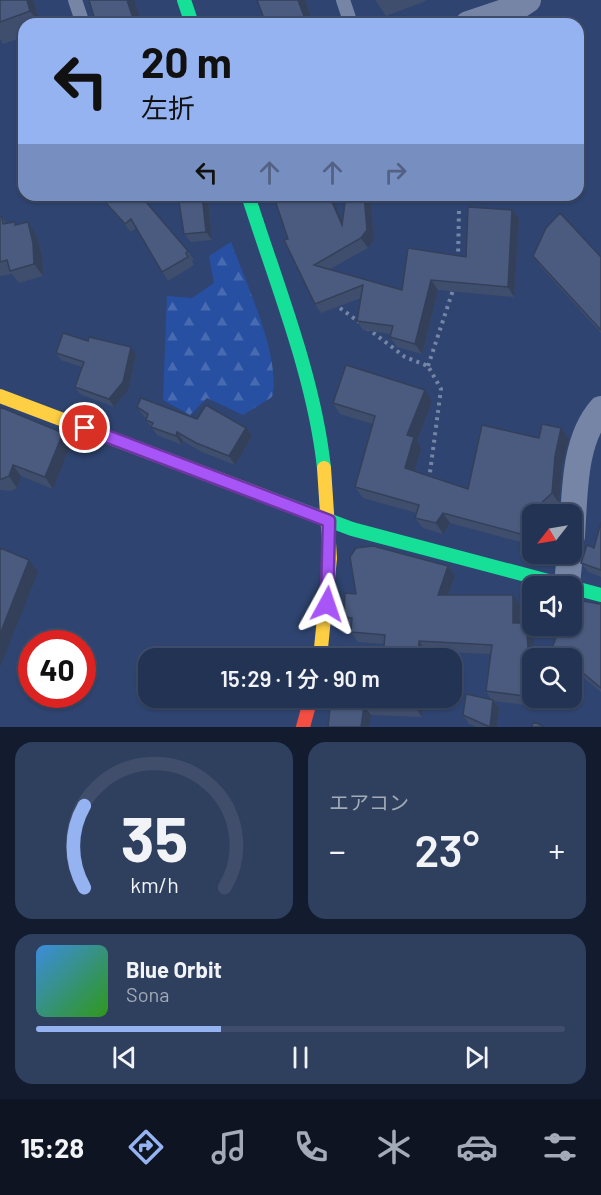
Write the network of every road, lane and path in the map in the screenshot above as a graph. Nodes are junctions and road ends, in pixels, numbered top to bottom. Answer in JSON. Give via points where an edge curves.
{"nodes":[{"id":1,"x":75,"y":0,"type":"edge"},
{"id":2,"x":184,"y":0,"type":"edge"},
{"id":3,"x":343,"y":0,"type":"edge"},
{"id":4,"x":528,"y":0,"type":"edge"},
{"id":5,"x":81,"y":18,"type":"edge"},
{"id":6,"x":190,"y":18,"type":"edge"},
{"id":7,"x":349,"y":18,"type":"edge"},
{"id":8,"x":486,"y":18,"type":"edge"},
{"id":9,"x":250,"y":201,"type":"edge"},
{"id":10,"x":459,"y":208,"type":"dead end"},
{"id":11,"x":457,"y":268,"type":"edge"},
{"id":12,"x":457,"y":280,"type":"edge"},
{"id":13,"x":340,"y":308,"type":"edge"},
{"id":14,"x":428,"y":366,"type":"junction"},
{"id":15,"x":0,"y":396,"type":"edge"},
{"id":16,"x":601,"y":409,"type":"edge"},
{"id":17,"x":426,"y":491,"type":"edge"},
{"id":18,"x":574,"y":504,"type":"edge"},
{"id":19,"x":329,"y":521,"type":"junction"},
{"id":20,"x":537,"y":576,"type":"edge"},
{"id":21,"x":582,"y":589,"type":"edge"},
{"id":22,"x":601,"y":595,"type":"edge"},
{"id":23,"x":321,"y":648,"type":"edge"},
{"id":24,"x":308,"y":708,"type":"edge"},
{"id":25,"x":303,"y":727,"type":"edge"}],
"edges":[{"from":1,"to":5,"type":"lane"},
{"from":2,"to":6,"type":"street"},
{"from":3,"to":7,"type":"lane"},
{"from":4,"to":8,"type":"street"},
{"from":9,"to":19,"type":"street","via":[[304,370],[320,434]]},
{"from":10,"to":11,"type":"path"},
{"from":12,"to":14,"type":"path"},
{"from":13,"to":14,"type":"path","via":[[405,357]]},
{"from":14,"to":17,"type":"path","via":[[441,389]]},
{"from":15,"to":19,"type":"street"},
{"from":16,"to":18,"type":"street","via":[[589,423],[577,472]]},
{"from":19,"to":20,"type":"street"},
{"from":19,"to":23,"type":"street","via":[[329,585]]},
{"from":21,"to":22,"type":"street"},
{"from":24,"to":25,"type":"street"}]}
